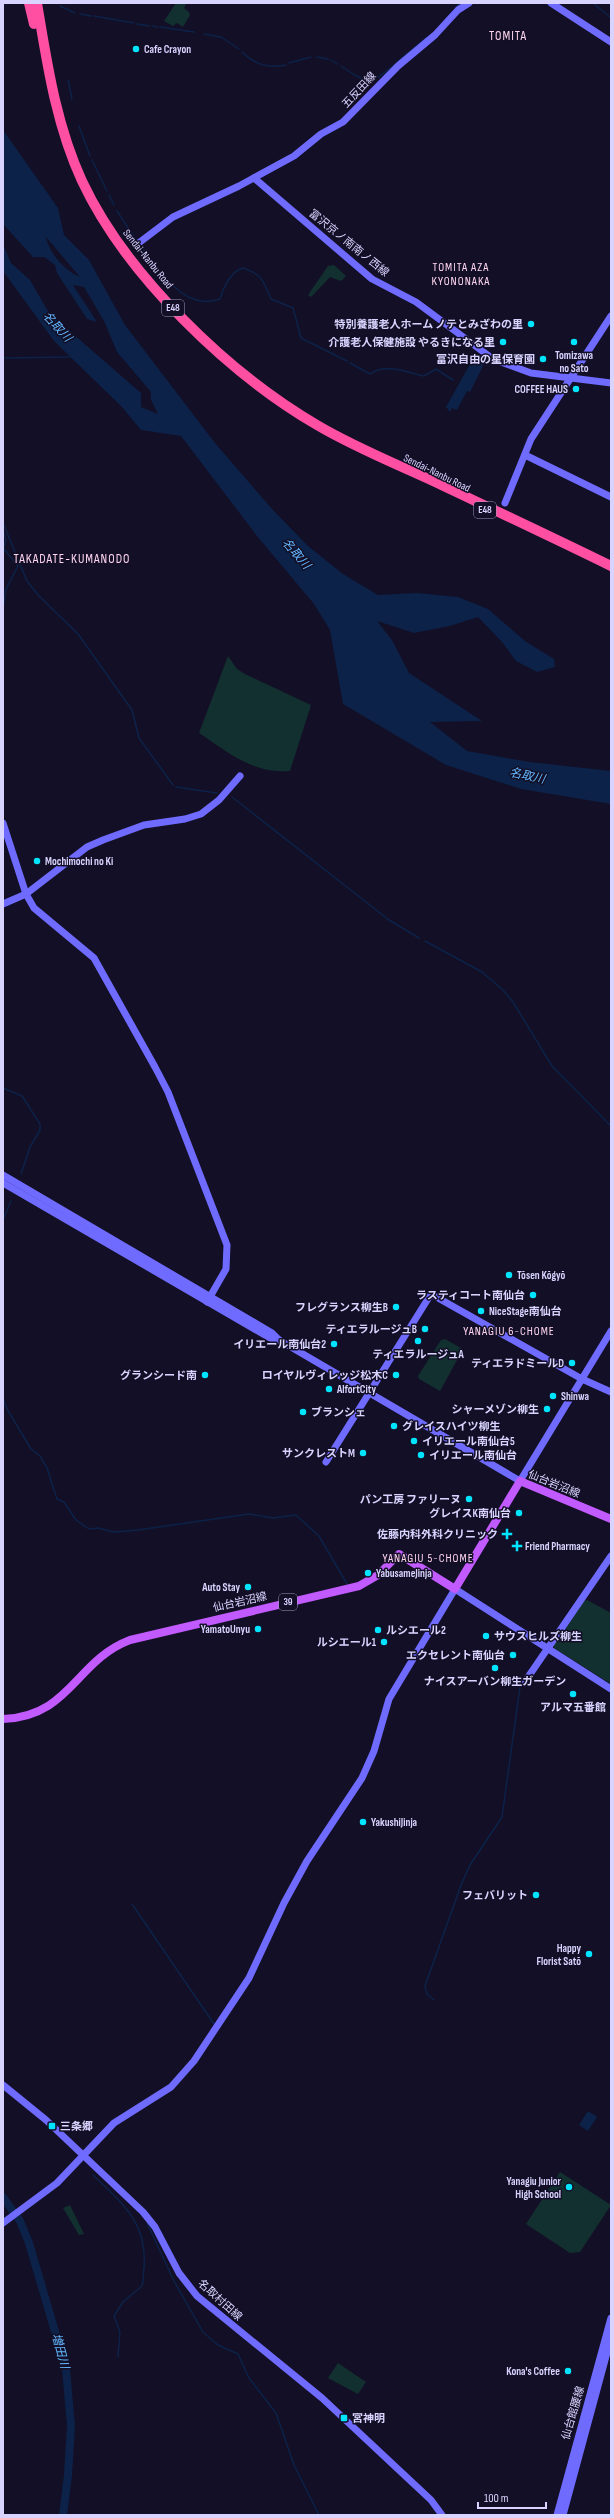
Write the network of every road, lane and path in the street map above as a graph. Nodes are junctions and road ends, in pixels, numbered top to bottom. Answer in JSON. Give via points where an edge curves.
{"nodes":[{"id":1,"x":29,"y":3,"type":"edge"},
{"id":2,"x":37,"y":3,"type":"edge"},
{"id":3,"x":469,"y":3,"type":"edge"},
{"id":4,"x":551,"y":3,"type":"edge"},
{"id":5,"x":611,"y":42,"type":"edge"},
{"id":6,"x":57,"y":109,"type":"junction"},
{"id":7,"x":254,"y":178,"type":"junction"},
{"id":8,"x":136,"y":245,"type":"dead end"},
{"id":9,"x":611,"y":316,"type":"edge"},
{"id":10,"x":571,"y":378,"type":"junction"},
{"id":11,"x":611,"y":383,"type":"edge"},
{"id":12,"x":360,"y":447,"type":"junction"},
{"id":13,"x":525,"y":455,"type":"junction"},
{"id":14,"x":611,"y":497,"type":"edge"},
{"id":15,"x":505,"y":504,"type":"dead end"},
{"id":16,"x":611,"y":566,"type":"edge"},
{"id":17,"x":611,"y":573,"type":"edge"},
{"id":18,"x":240,"y":776,"type":"dead end"},
{"id":19,"x":3,"y":823,"type":"edge"},
{"id":20,"x":26,"y":894,"type":"junction"},
{"id":21,"x":3,"y":904,"type":"edge"},
{"id":22,"x":3,"y":1175,"type":"edge"},
{"id":23,"x":3,"y":1183,"type":"edge"},
{"id":24,"x":209,"y":1299,"type":"junction"},
{"id":25,"x":611,"y":1331,"type":"edge"},
{"id":26,"x":582,"y":1379,"type":"junction"},
{"id":27,"x":368,"y":1392,"type":"junction"},
{"id":28,"x":611,"y":1392,"type":"edge"},
{"id":29,"x":326,"y":1462,"type":"dead end"},
{"id":30,"x":520,"y":1480,"type":"junction"},
{"id":31,"x":611,"y":1519,"type":"edge"},
{"id":32,"x":611,"y":1556,"type":"edge"},
{"id":33,"x":454,"y":1589,"type":"junction"},
{"id":34,"x":547,"y":1648,"type":"junction"},
{"id":35,"x":524,"y":1683,"type":"dead end"},
{"id":36,"x":611,"y":1689,"type":"edge"},
{"id":37,"x":3,"y":1719,"type":"edge"},
{"id":38,"x":3,"y":2085,"type":"edge"},
{"id":39,"x":83,"y":2155,"type":"junction"},
{"id":40,"x":6,"y":2221,"type":"edge"},
{"id":41,"x":611,"y":2318,"type":"edge"},
{"id":42,"x":611,"y":2338,"type":"edge"},
{"id":43,"x":442,"y":2515,"type":"edge"},
{"id":44,"x":557,"y":2515,"type":"edge"},
{"id":45,"x":563,"y":2515,"type":"edge"}],
"edges":[{"from":1,"to":6,"type":"highway"},
{"from":2,"to":6,"type":"highway","name":"Sendai-Nanbu Road","number":"E48"},
{"from":3,"to":7,"type":"street","name":"五反田線","via":[[458,10],[435,36],[374,89],[346,120],[321,134],[294,156]]},
{"from":4,"to":5,"type":"street"},
{"from":6,"to":12,"type":"highway","name":"Sendai-Nanbu Road","number":"E48","via":[[70,152],[96,207],[129,258],[152,287],[200,334],[263,389],[318,426]]},
{"from":7,"to":8,"type":"street","name":"五反田線","via":[[173,217]]},
{"from":7,"to":10,"type":"street","name":"富沢京ノ南南ノ西線","via":[[372,279],[416,302],[493,359],[531,373]]},
{"from":9,"to":10,"type":"street"},
{"from":10,"to":11,"type":"street","name":"富沢京ノ南南ノ西線"},
{"from":10,"to":13,"type":"street","via":[[531,439]]},
{"from":12,"to":16,"type":"highway","name":"Sendai-Nanbu Road","number":"E48"},
{"from":12,"to":17,"type":"highway","name":"Sendai-Nanbu Road","number":"E48"},
{"from":13,"to":14,"type":"street"},
{"from":13,"to":15,"type":"street"},
{"from":18,"to":20,"type":"street","via":[[219,800],[201,814],[144,825],[87,847]]},
{"from":19,"to":20,"type":"street"},
{"from":20,"to":21,"type":"street"},
{"from":20,"to":24,"type":"street","via":[[40,915],[94,958],[168,1092],[228,1245],[226,1269]]},
{"from":22,"to":24,"type":"street"},
{"from":23,"to":24,"type":"street"},
{"from":24,"to":27,"type":"street","via":[[270,1338],[279,1340]]},
{"from":25,"to":26,"type":"street"},
{"from":26,"to":27,"type":"street","via":[[431,1294]]},
{"from":26,"to":28,"type":"street"},
{"from":26,"to":30,"type":"street"},
{"from":27,"to":29,"type":"street"},
{"from":27,"to":30,"type":"street"},
{"from":30,"to":31,"type":"main road","name":"仙台岩沼線"},
{"from":30,"to":33,"type":"main road","name":"仙台岩沼線"},
{"from":32,"to":34,"type":"street"},
{"from":33,"to":34,"type":"street"},
{"from":33,"to":37,"type":"main road","name":"仙台岩沼線","number":"39","via":[[399,1554],[386,1569],[359,1586],[117,1645],[96,1660],[65,1695],[50,1706],[26,1717]]},
{"from":33,"to":39,"type":"street","via":[[389,1699],[374,1751],[362,1778],[296,1879],[249,1978],[234,2003],[176,2082],[114,2123]]},
{"from":34,"to":35,"type":"street"},
{"from":34,"to":36,"type":"street"},
{"from":38,"to":39,"type":"street","name":"名取村田線"},
{"from":39,"to":40,"type":"street","via":[[58,2183]]},
{"from":39,"to":43,"type":"street","name":"名取村田線","via":[[149,2219],[179,2273],[197,2296],[322,2398],[430,2500]]},
{"from":41,"to":44,"type":"street","name":"仙台館腰線"},
{"from":42,"to":45,"type":"street","name":"仙台館腰線"}]}
